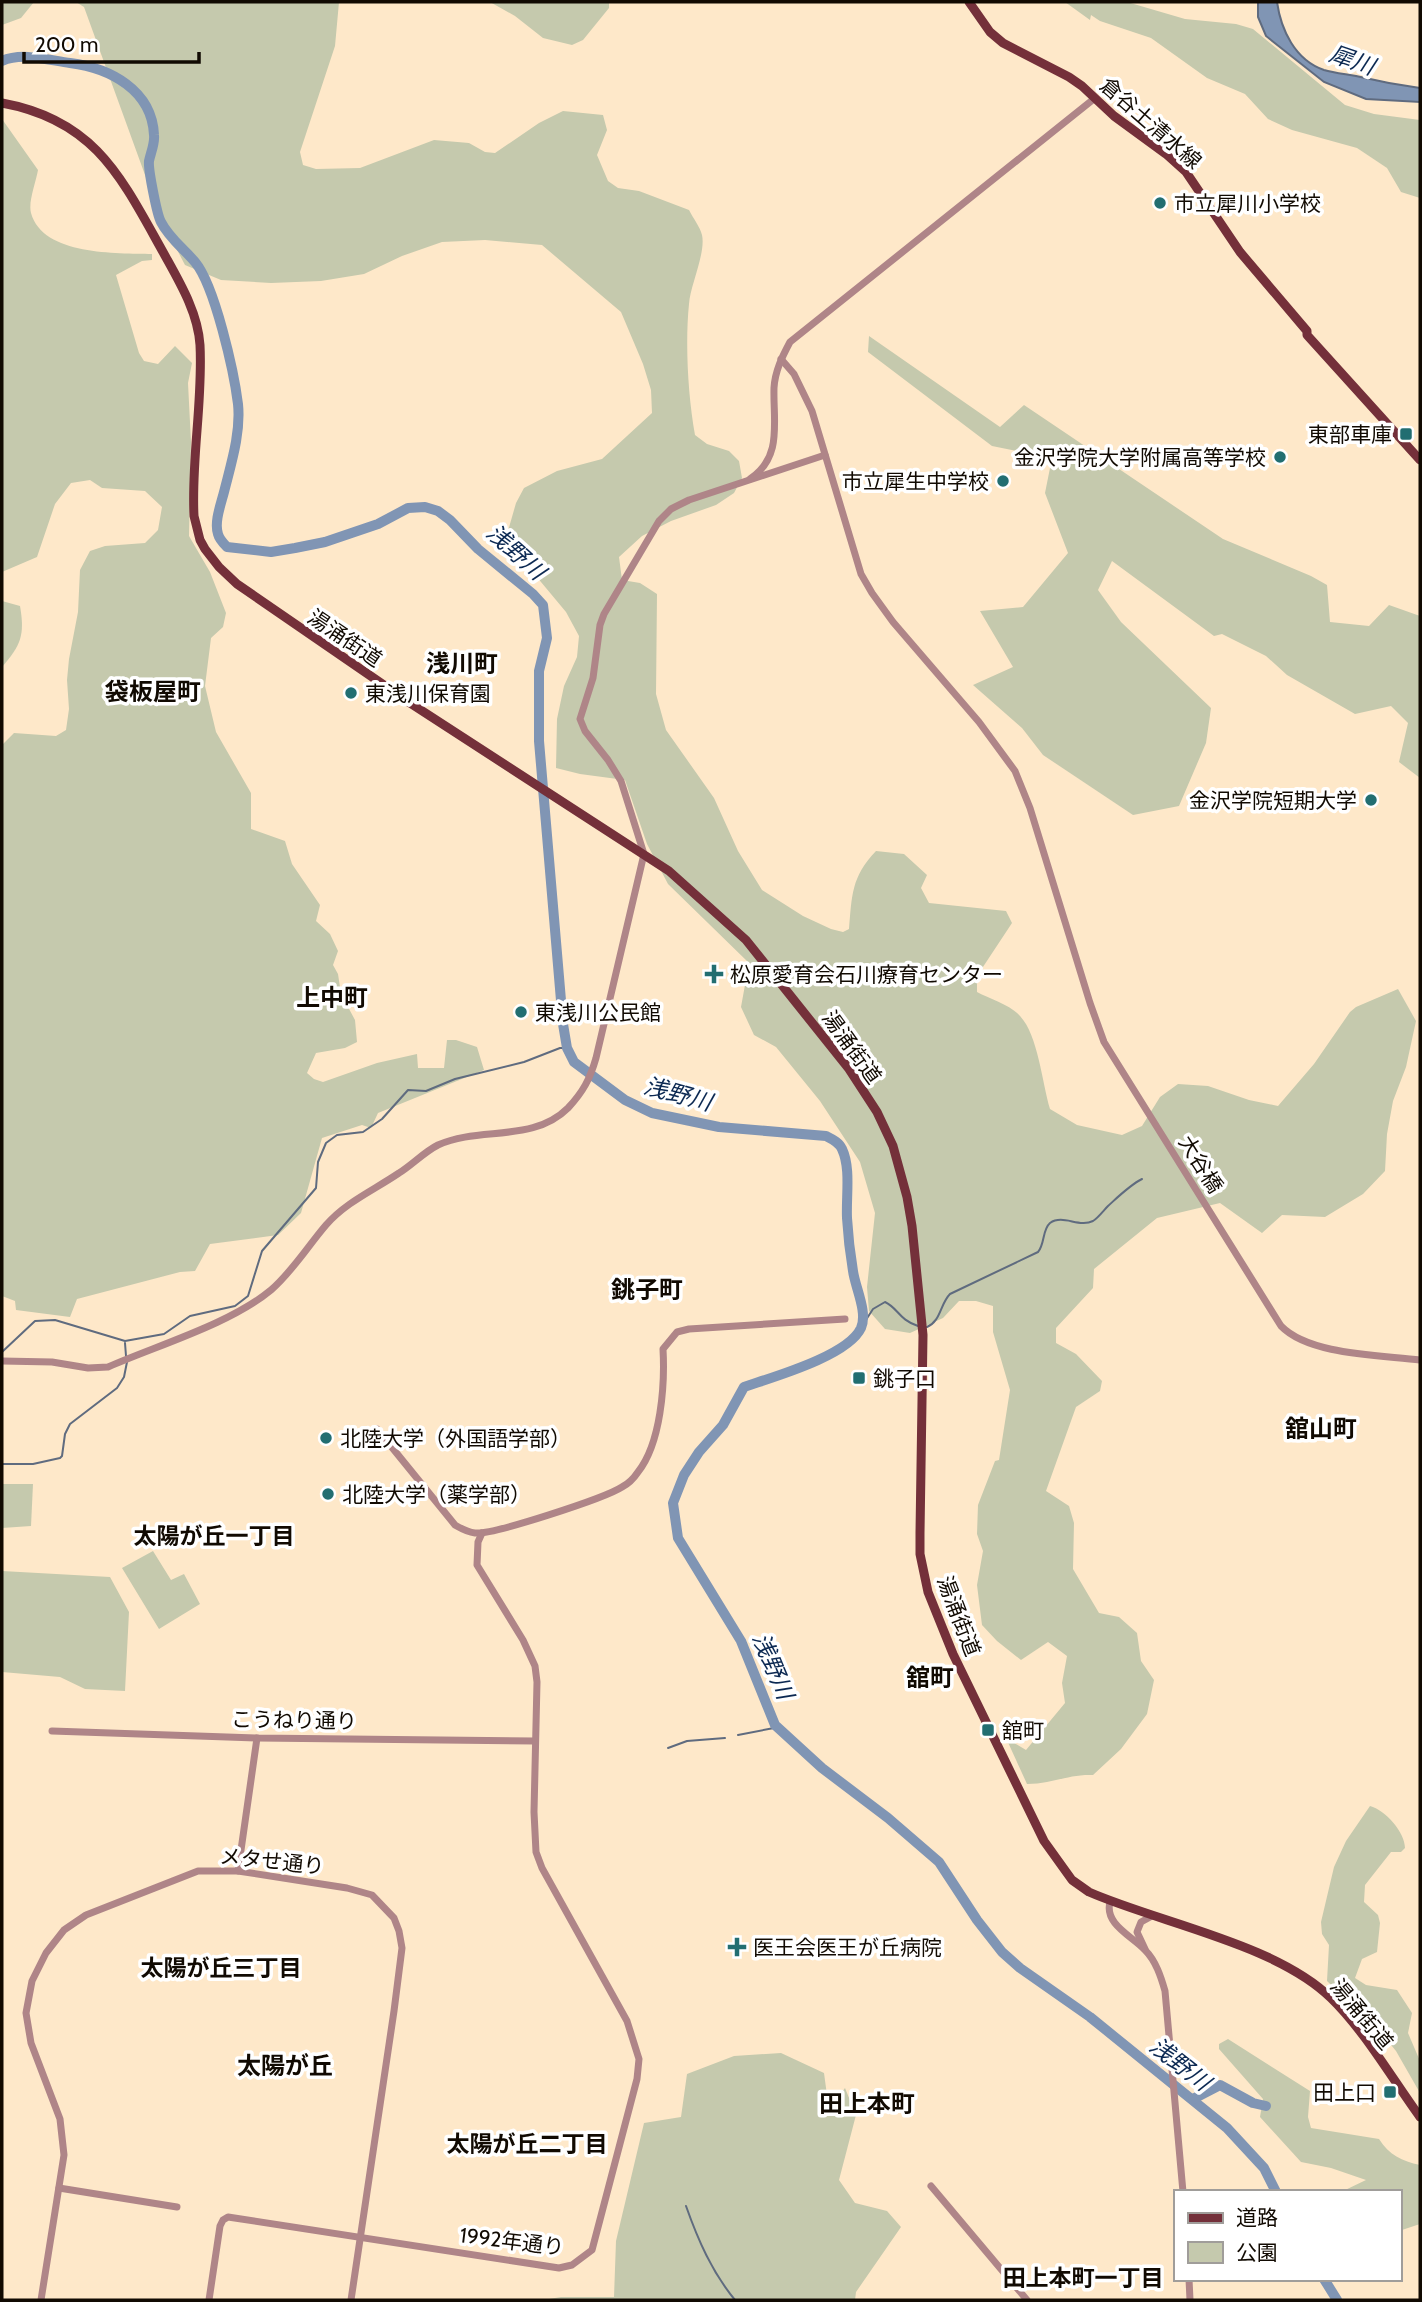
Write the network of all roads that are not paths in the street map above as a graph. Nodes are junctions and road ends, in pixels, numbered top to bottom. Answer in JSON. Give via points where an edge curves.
{"nodes":[{"id":1,"x":969,"y":2,"type":"edge"},
{"id":2,"x":1095,"y":98,"type":"junction"},
{"id":3,"x":2,"y":103,"type":"edge"},
{"id":4,"x":781,"y":359,"type":"junction"},
{"id":5,"x":825,"y":455,"type":"junction"},
{"id":6,"x":1420,"y":460,"type":"edge"},
{"id":7,"x":741,"y":485,"type":"junction"},
{"id":8,"x":645,"y":854,"type":"junction"},
{"id":9,"x":845,"y":1319,"type":"dead end"},
{"id":10,"x":1420,"y":1360,"type":"edge"},
{"id":11,"x":2,"y":1361,"type":"edge"},
{"id":12,"x":377,"y":1429,"type":"dead end"},
{"id":13,"x":482,"y":1533,"type":"junction"},
{"id":14,"x":52,"y":1731,"type":"dead end"},
{"id":15,"x":257,"y":1738,"type":"junction"},
{"id":16,"x":536,"y":1741,"type":"junction"},
{"id":17,"x":238,"y":1871,"type":"junction"},
{"id":18,"x":1110,"y":1902,"type":"junction"},
{"id":19,"x":1152,"y":1916,"type":"junction"},
{"id":20,"x":1146,"y":1950,"type":"junction"},
{"id":21,"x":1420,"y":2117,"type":"edge"},
{"id":22,"x":931,"y":2186,"type":"dead end"},
{"id":23,"x":59,"y":2188,"type":"junction"},
{"id":24,"x":1183,"y":2190,"type":"edge"},
{"id":25,"x":177,"y":2207,"type":"dead end"},
{"id":26,"x":359,"y":2238,"type":"junction"},
{"id":27,"x":1189,"y":2281,"type":"edge"},
{"id":28,"x":41,"y":2300,"type":"edge"},
{"id":29,"x":209,"y":2300,"type":"edge"},
{"id":30,"x":351,"y":2300,"type":"edge"},
{"id":31,"x":1027,"y":2300,"type":"edge"},
{"id":32,"x":1190,"y":2300,"type":"edge"}],
"edges":[{"from":1,"to":2,"type":"main road","name":"倉谷土清水線","via":[[1003,43],[1069,77]]},
{"from":2,"to":4,"type":"street","via":[[790,342]]},
{"from":2,"to":6,"type":"main road","name":"倉谷土清水線","via":[[1186,172],[1240,251],[1307,335]]},
{"from":3,"to":8,"type":"main road","name":"湯涌街道","via":[[66,125],[99,151],[126,186],[192,309],[200,345],[194,516],[210,558],[237,584],[298,628]]},
{"from":4,"to":5,"type":"street","name":"大谷橋","via":[[794,374],[811,411]]},
{"from":4,"to":7,"type":"street","via":[[774,388],[776,425],[771,456]]},
{"from":5,"to":7,"type":"street"},
{"from":5,"to":10,"type":"street","name":"大谷橋","via":[[861,574],[872,593],[993,740],[1023,787],[1104,1042],[1281,1326],[1312,1345]]},
{"from":7,"to":8,"type":"street","via":[[671,509],[659,521],[600,625],[593,678],[580,719],[621,781]]},
{"from":8,"to":11,"type":"street","via":[[590,1079],[560,1115],[528,1130],[462,1137],[436,1146],[350,1204],[327,1224],[273,1289],[242,1311],[108,1367]]},
{"from":8,"to":18,"type":"main road","name":"湯涌街道","via":[[746,940],[849,1069],[893,1146],[907,1197],[923,1335],[920,1554],[928,1592],[953,1654],[1044,1841],[1072,1880]]},
{"from":9,"to":13,"type":"street","via":[[677,1332],[663,1349],[665,1383],[658,1419],[637,1474],[619,1489],[589,1502]]},
{"from":12,"to":13,"type":"street","via":[[456,1525]]},
{"from":13,"to":16,"type":"street","name":"1992年通り","via":[[477,1565],[535,1666]]},
{"from":14,"to":15,"type":"street","name":"こうねり通り"},
{"from":15,"to":16,"type":"street","name":"こうねり通り"},
{"from":15,"to":17,"type":"street"},
{"from":16,"to":26,"type":"street","name":"1992年通り","via":[[536,1852],[627,2021],[639,2059],[592,2250],[572,2265],[559,2268]]},
{"from":17,"to":23,"type":"street","name":"メタせ通り","via":[[198,1871],[86,1915],[64,1930],[46,1953],[32,1981],[26,2013],[31,2043],[60,2119],[64,2155]]},
{"from":17,"to":26,"type":"street","name":"メタせ通り","via":[[372,1895],[394,1918],[399,1931],[402,1948],[396,1998]]},
{"from":18,"to":19,"type":"main road","name":"湯涌街道"},
{"from":18,"to":20,"type":"street","via":[[1111,1917]]},
{"from":19,"to":20,"type":"street","via":[[1138,1931]]},
{"from":19,"to":21,"type":"main road","name":"湯涌街道","via":[[1274,1960],[1316,1986],[1354,2025]]},
{"from":20,"to":24,"type":"street","via":[[1165,1991]]},
{"from":22,"to":31,"type":"street"},
{"from":23,"to":25,"type":"street"},
{"from":23,"to":28,"type":"street","name":"メタせ通り"},
{"from":26,"to":29,"type":"street","name":"1992年通り","via":[[228,2217],[223,2220]]},
{"from":26,"to":30,"type":"street","name":"メタせ通り"},
{"from":27,"to":32,"type":"street"}]}
